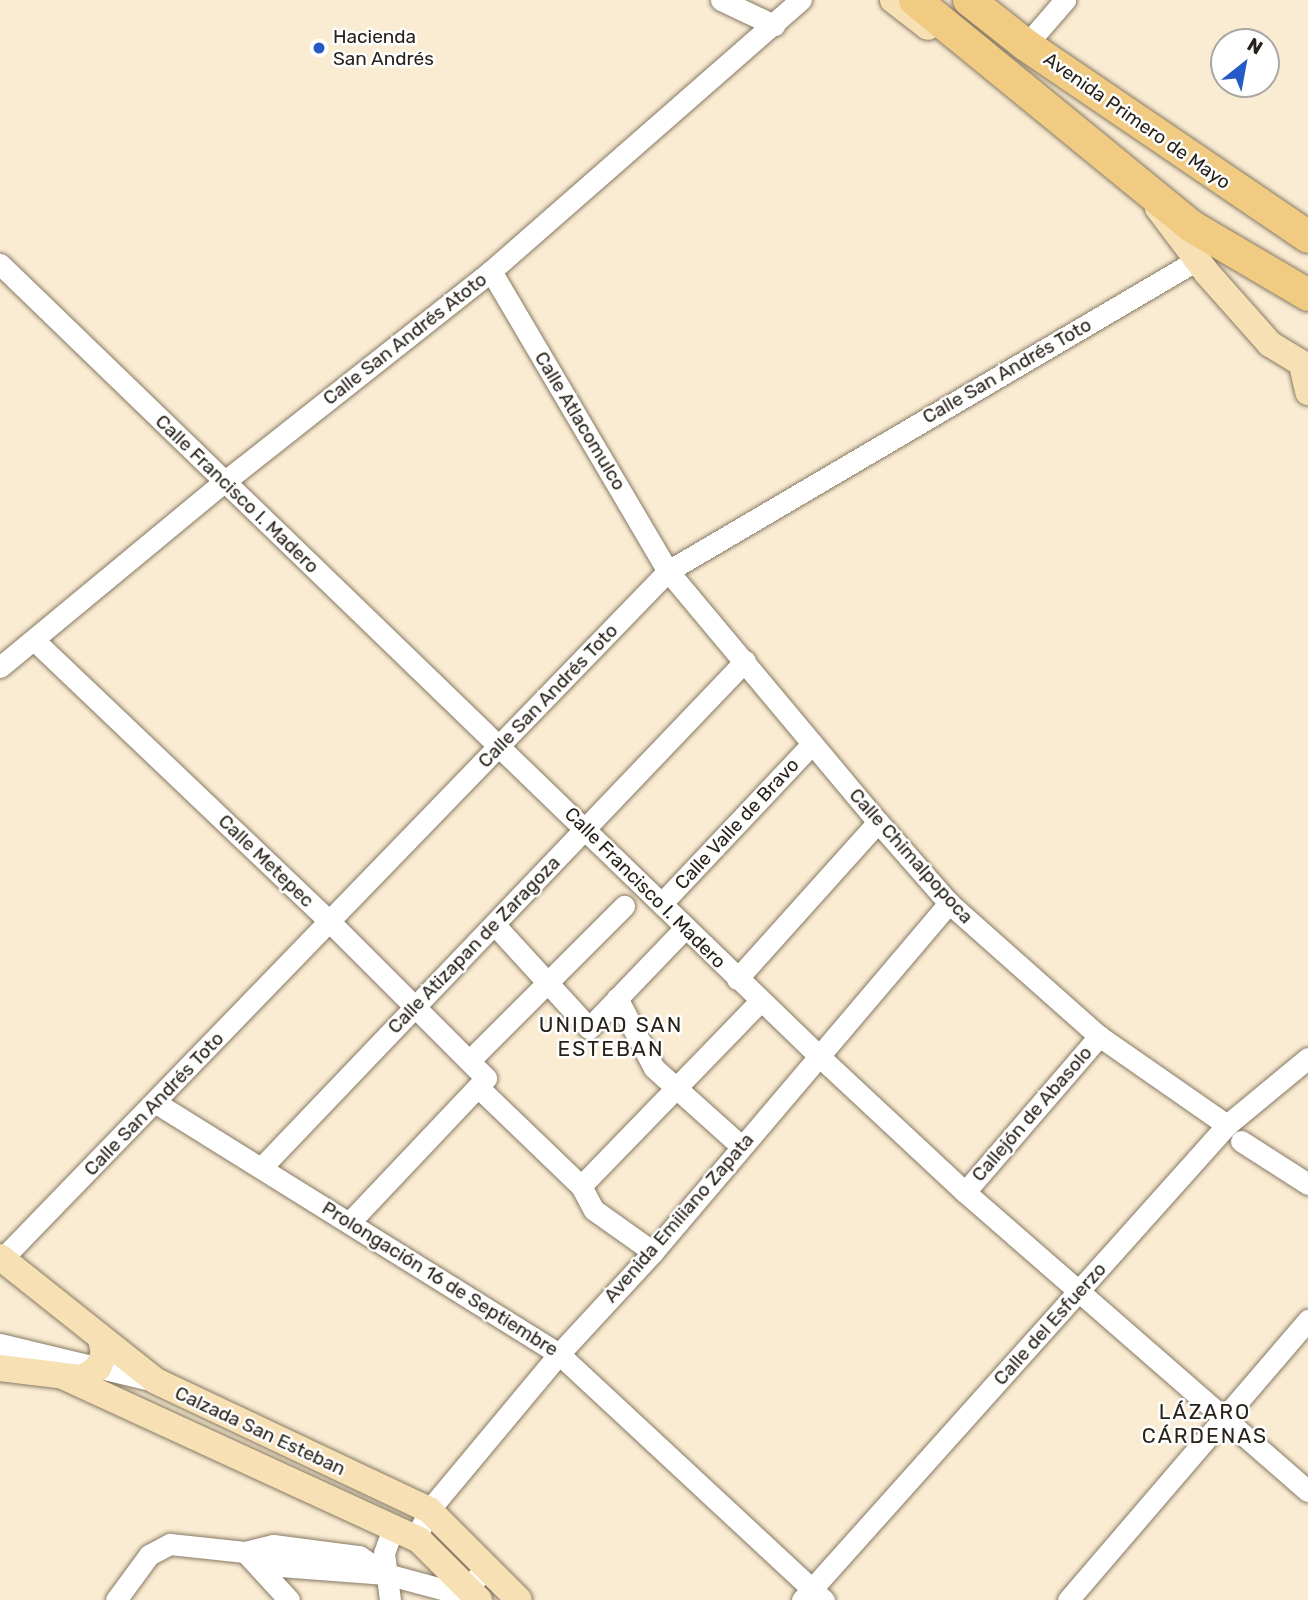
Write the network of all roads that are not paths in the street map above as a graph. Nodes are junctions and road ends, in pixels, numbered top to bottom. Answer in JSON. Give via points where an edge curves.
{"nodes":[{"id":1,"x":721,"y":0,"type":"edge"},
{"id":2,"x":801,"y":0,"type":"edge"},
{"id":3,"x":893,"y":0,"type":"edge"},
{"id":4,"x":915,"y":0,"type":"edge"},
{"id":5,"x":969,"y":0,"type":"edge"},
{"id":6,"x":1065,"y":0,"type":"edge"},
{"id":7,"x":774,"y":25,"type":"junction"},
{"id":8,"x":1027,"y":45,"type":"junction"},
{"id":9,"x":1088,"y":141,"type":"junction"},
{"id":10,"x":1142,"y":187,"type":"junction"},
{"id":11,"x":1252,"y":200,"type":"junction"},
{"id":12,"x":1308,"y":215,"type":"edge"},
{"id":13,"x":1308,"y":237,"type":"edge"},
{"id":14,"x":1196,"y":260,"type":"junction"},
{"id":15,"x":0,"y":264,"type":"edge"},
{"id":16,"x":491,"y":271,"type":"junction"},
{"id":17,"x":1308,"y":295,"type":"edge"},
{"id":18,"x":1305,"y":366,"type":"edge"},
{"id":19,"x":1308,"y":392,"type":"edge"},
{"id":20,"x":224,"y":482,"type":"junction"},
{"id":21,"x":668,"y":570,"type":"junction"},
{"id":22,"x":34,"y":639,"type":"junction"},
{"id":23,"x":745,"y":661,"type":"junction"},
{"id":24,"x":0,"y":667,"type":"edge"},
{"id":25,"x":812,"y":744,"type":"junction"},
{"id":26,"x":499,"y":746,"type":"junction"},
{"id":27,"x":878,"y":822,"type":"junction"},
{"id":28,"x":585,"y":828,"type":"junction"},
{"id":29,"x":662,"y":903,"type":"junction"},
{"id":30,"x":949,"y":903,"type":"junction"},
{"id":31,"x":624,"y":906,"type":"dead end"},
{"id":32,"x":329,"y":921,"type":"junction"},
{"id":33,"x":494,"y":924,"type":"junction"},
{"id":34,"x":686,"y":927,"type":"junction"},
{"id":35,"x":737,"y":979,"type":"junction"},
{"id":36,"x":543,"y":982,"type":"junction"},
{"id":37,"x":617,"y":998,"type":"junction"},
{"id":38,"x":760,"y":1000,"type":"junction"},
{"id":39,"x":414,"y":1006,"type":"junction"},
{"id":40,"x":1099,"y":1035,"type":"junction"},
{"id":41,"x":819,"y":1056,"type":"junction"},
{"id":42,"x":1308,"y":1058,"type":"edge"},
{"id":43,"x":470,"y":1060,"type":"junction"},
{"id":44,"x":478,"y":1087,"type":"junction"},
{"id":45,"x":675,"y":1087,"type":"junction"},
{"id":46,"x":156,"y":1103,"type":"junction"},
{"id":47,"x":1227,"y":1125,"type":"junction"},
{"id":48,"x":1241,"y":1141,"type":"dead end"},
{"id":49,"x":741,"y":1146,"type":"junction"},
{"id":50,"x":261,"y":1168,"type":"junction"},
{"id":51,"x":1308,"y":1184,"type":"edge"},
{"id":52,"x":581,"y":1186,"type":"junction"},
{"id":53,"x":965,"y":1192,"type":"junction"},
{"id":54,"x":351,"y":1221,"type":"junction"},
{"id":55,"x":653,"y":1252,"type":"junction"},
{"id":56,"x":1,"y":1259,"type":"edge"},
{"id":57,"x":1079,"y":1292,"type":"junction"},
{"id":58,"x":1308,"y":1321,"type":"edge"},
{"id":59,"x":101,"y":1338,"type":"junction"},
{"id":60,"x":0,"y":1344,"type":"edge"},
{"id":61,"x":559,"y":1354,"type":"junction"},
{"id":62,"x":0,"y":1368,"type":"edge"},
{"id":63,"x":98,"y":1368,"type":"junction"},
{"id":64,"x":65,"y":1377,"type":"junction"},
{"id":65,"x":156,"y":1381,"type":"junction"},
{"id":66,"x":1223,"y":1419,"type":"junction"},
{"id":67,"x":383,"y":1489,"type":"junction"},
{"id":68,"x":1308,"y":1491,"type":"edge"},
{"id":69,"x":429,"y":1510,"type":"junction"},
{"id":70,"x":393,"y":1528,"type":"junction"},
{"id":71,"x":245,"y":1552,"type":"junction"},
{"id":72,"x":487,"y":1567,"type":"junction"},
{"id":73,"x":386,"y":1574,"type":"junction"},
{"id":74,"x":473,"y":1594,"type":"edge"},
{"id":75,"x":433,"y":1595,"type":"edge"},
{"id":76,"x":813,"y":1596,"type":"edge"},
{"id":77,"x":116,"y":1600,"type":"edge"},
{"id":78,"x":289,"y":1600,"type":"edge"},
{"id":79,"x":390,"y":1600,"type":"edge"},
{"id":80,"x":519,"y":1600,"type":"edge"},
{"id":81,"x":1068,"y":1600,"type":"edge"}],
"edges":[{"from":1,"to":7,"type":"street"},
{"from":2,"to":7,"type":"street","name":"Calle San Andrés Atoto"},
{"from":3,"to":9,"type":"main road","name":"Avenida Primero de Mayo","via":[[1044,119]]},
{"from":4,"to":9,"type":"highway","name":"Avenida Primero de Mayo"},
{"from":5,"to":8,"type":"highway","name":"Avenida Primero de Mayo"},
{"from":6,"to":8,"type":"street"},
{"from":7,"to":16,"type":"street","name":"Calle San Andrés Atoto"},
{"from":8,"to":11,"type":"highway","name":"Avenida Primero de Mayo"},
{"from":9,"to":10,"type":"highway","name":"Avenida Primero de Mayo"},
{"from":10,"to":14,"type":"main road","name":"Avenida Primero de Mayo"},
{"from":10,"to":17,"type":"highway","name":"Avenida Primero de Mayo","via":[[1215,242]]},
{"from":11,"to":12,"type":"street","via":[[1283,212]]},
{"from":11,"to":13,"type":"highway","name":"Avenida Primero de Mayo"},
{"from":14,"to":18,"type":"main road","name":"Avenida Primero de Mayo","via":[[1270,344]]},
{"from":14,"to":21,"type":"street","name":"Calle San Andrés Toto"},
{"from":15,"to":20,"type":"street","name":"Calle Francisco I. Madero"},
{"from":16,"to":20,"type":"street","name":"Calle San Andrés Atoto"},
{"from":16,"to":21,"type":"street","name":"Calle Atlacomulco"},
{"from":18,"to":19,"type":"main road"},
{"from":20,"to":22,"type":"street","name":"Calle San Andrés Atoto"},
{"from":20,"to":26,"type":"street","name":"Calle Francisco I. Madero"},
{"from":21,"to":23,"type":"street","name":"Calle Chimalpopoca"},
{"from":21,"to":26,"type":"street","name":"Calle San Andrés Toto"},
{"from":22,"to":24,"type":"street","name":"Calle San Andrés Atoto"},
{"from":22,"to":32,"type":"street","name":"Calle Metepec"},
{"from":23,"to":25,"type":"street","name":"Calle Chimalpopoca"},
{"from":23,"to":28,"type":"street","name":"Calle Atizapan de Zaragoza"},
{"from":25,"to":27,"type":"street","name":"Calle Chimalpopoca"},
{"from":25,"to":29,"type":"street","name":"Calle Valle de Bravo"},
{"from":26,"to":28,"type":"street","name":"Calle Francisco I. Madero"},
{"from":26,"to":32,"type":"street","name":"Calle San Andrés Toto"},
{"from":27,"to":30,"type":"street","name":"Calle Chimalpopoca"},
{"from":27,"to":35,"type":"street"},
{"from":28,"to":29,"type":"street","name":"Calle Francisco I. Madero"},
{"from":28,"to":33,"type":"street","name":"Calle Atizapan de Zaragoza"},
{"from":29,"to":34,"type":"street","name":"Calle Francisco I. Madero"},
{"from":30,"to":40,"type":"street","name":"Calle Chimalpopoca"},
{"from":30,"to":41,"type":"street","name":"Avenida Emiliano Zapata"},
{"from":31,"to":36,"type":"street"},
{"from":32,"to":39,"type":"street","name":"Calle Metepec"},
{"from":32,"to":46,"type":"street","name":"Calle San Andrés Toto"},
{"from":33,"to":36,"type":"street"},
{"from":33,"to":39,"type":"street","name":"Calle Atizapan de Zaragoza"},
{"from":34,"to":35,"type":"street","name":"Calle Francisco I. Madero"},
{"from":34,"to":37,"type":"street"},
{"from":35,"to":38,"type":"street","name":"Calle Francisco I. Madero"},
{"from":36,"to":37,"type":"street","via":[[589,1028]]},
{"from":36,"to":43,"type":"street"},
{"from":37,"to":45,"type":"street","via":[[654,1068]]},
{"from":38,"to":41,"type":"street","name":"Calle Francisco I. Madero"},
{"from":38,"to":45,"type":"street"},
{"from":39,"to":43,"type":"street","name":"Calle Metepec"},
{"from":39,"to":50,"type":"street","name":"Calle Atizapan de Zaragoza"},
{"from":40,"to":47,"type":"street","name":"Calle Chimalpopoca"},
{"from":40,"to":53,"type":"street","name":"Callejón de Abasolo"},
{"from":41,"to":49,"type":"street","name":"Avenida Emiliano Zapata"},
{"from":41,"to":53,"type":"street","name":"Calle Francisco I. Madero"},
{"from":42,"to":47,"type":"street","name":"Calle del Esfuerzo"},
{"from":43,"to":44,"type":"street","name":"Calle Metepec","via":[[486,1078]]},
{"from":44,"to":52,"type":"street"},
{"from":44,"to":54,"type":"street"},
{"from":45,"to":49,"type":"street"},
{"from":45,"to":52,"type":"street"},
{"from":46,"to":50,"type":"street","name":"Prolongación 16 de Septiembre"},
{"from":46,"to":56,"type":"street","name":"Calle San Andrés Toto"},
{"from":47,"to":57,"type":"street","name":"Calle del Esfuerzo"},
{"from":48,"to":51,"type":"street"},
{"from":49,"to":55,"type":"street","name":"Avenida Emiliano Zapata"},
{"from":50,"to":54,"type":"street","name":"Prolongación 16 de Septiembre"},
{"from":52,"to":55,"type":"street","via":[[594,1210]]},
{"from":53,"to":57,"type":"street","name":"Calle Francisco I. Madero"},
{"from":54,"to":61,"type":"street","name":"Prolongación 16 de Septiembre"},
{"from":55,"to":61,"type":"street","name":"Avenida Emiliano Zapata"},
{"from":56,"to":59,"type":"main road","name":"Calzada San Esteban"},
{"from":57,"to":66,"type":"street","name":"Calle Francisco I. Madero"},
{"from":57,"to":76,"type":"street","name":"Calle del Esfuerzo"},
{"from":58,"to":66,"type":"street"},
{"from":59,"to":63,"type":"main road","via":[[104,1354]]},
{"from":59,"to":65,"type":"main road","name":"Calzada San Esteban"},
{"from":60,"to":63,"type":"street"},
{"from":61,"to":69,"type":"street","name":"Avenida Emiliano Zapata"},
{"from":61,"to":76,"type":"street","name":"Prolongación 16 de Septiembre"},
{"from":62,"to":64,"type":"main road"},
{"from":63,"to":64,"type":"main road","via":[[82,1378]]},
{"from":63,"to":65,"type":"street"},
{"from":64,"to":70,"type":"main road","name":"Calzada San Esteban"},
{"from":65,"to":67,"type":"main road","name":"Calzada San Esteban"},
{"from":66,"to":68,"type":"street","name":"Calle Francisco I. Madero"},
{"from":66,"to":81,"type":"street"},
{"from":67,"to":69,"type":"main road","name":"Calzada San Esteban"},
{"from":67,"to":70,"type":"main road"},
{"from":69,"to":70,"type":"street","name":"Avenida Emiliano Zapata"},
{"from":69,"to":72,"type":"main road","name":"Calzada San Esteban"},
{"from":70,"to":73,"type":"street","name":"Avenida Emiliano Zapata","via":[[384,1553]]},
{"from":70,"to":74,"type":"main road","name":"Calzada San Esteban"},
{"from":71,"to":73,"type":"street","via":[[274,1545],[359,1556]]},
{"from":71,"to":77,"type":"street","via":[[170,1544],[149,1555]]},
{"from":71,"to":78,"type":"street"},
{"from":72,"to":74,"type":"street"},
{"from":72,"to":80,"type":"main road","name":"Calzada San Esteban"},
{"from":73,"to":75,"type":"street"},
{"from":73,"to":79,"type":"street","name":"Avenida Emiliano Zapata"},
{"from":74,"to":75,"type":"street"}]}
